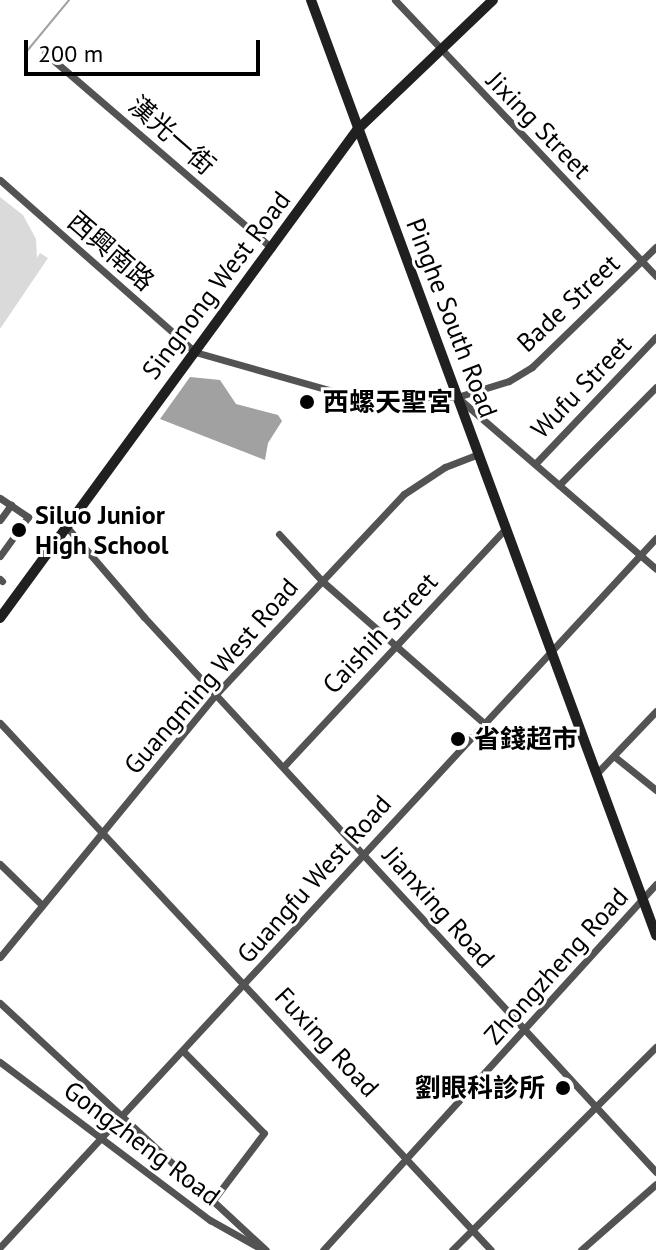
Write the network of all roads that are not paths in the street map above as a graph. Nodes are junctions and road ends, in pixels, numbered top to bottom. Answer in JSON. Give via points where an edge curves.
{"nodes":[{"id":1,"x":311,"y":0,"type":"edge"},
{"id":2,"x":395,"y":0,"type":"edge"},
{"id":3,"x":493,"y":0,"type":"edge"},
{"id":4,"x":440,"y":50,"type":"junction"},
{"id":5,"x":45,"y":53,"type":"dead end"},
{"id":6,"x":357,"y":130,"type":"junction"},
{"id":7,"x":0,"y":180,"type":"edge"},
{"id":8,"x":656,"y":247,"type":"edge"},
{"id":9,"x":272,"y":248,"type":"junction"},
{"id":10,"x":641,"y":262,"type":"junction"},
{"id":11,"x":656,"y":276,"type":"edge"},
{"id":12,"x":656,"y":337,"type":"edge"},
{"id":13,"x":195,"y":352,"type":"junction"},
{"id":14,"x":656,"y":387,"type":"edge"},
{"id":15,"x":457,"y":397,"type":"junction"},
{"id":16,"x":479,"y":454,"type":"junction"},
{"id":17,"x":535,"y":464,"type":"junction"},
{"id":18,"x":559,"y":485,"type":"junction"},
{"id":19,"x":0,"y":498,"type":"edge"},
{"id":20,"x":11,"y":505,"type":"junction"},
{"id":21,"x":0,"y":520,"type":"edge"},
{"id":22,"x":66,"y":526,"type":"junction"},
{"id":23,"x":506,"y":528,"type":"junction"},
{"id":24,"x":279,"y":534,"type":"dead end"},
{"id":25,"x":656,"y":538,"type":"edge"},
{"id":26,"x":640,"y":555,"type":"junction"},
{"id":27,"x":0,"y":556,"type":"edge"},
{"id":28,"x":656,"y":569,"type":"edge"},
{"id":29,"x":322,"y":581,"type":"junction"},
{"id":30,"x":0,"y":618,"type":"edge"},
{"id":31,"x":396,"y":645,"type":"junction"},
{"id":32,"x":551,"y":652,"type":"junction"},
{"id":33,"x":217,"y":693,"type":"junction"},
{"id":34,"x":656,"y":711,"type":"edge"},
{"id":35,"x":0,"y":723,"type":"edge"},
{"id":36,"x":485,"y":724,"type":"junction"},
{"id":37,"x":615,"y":757,"type":"junction"},
{"id":38,"x":284,"y":766,"type":"junction"},
{"id":39,"x":597,"y":773,"type":"junction"},
{"id":40,"x":656,"y":790,"type":"edge"},
{"id":41,"x":103,"y":832,"type":"junction"},
{"id":42,"x":364,"y":854,"type":"junction"},
{"id":43,"x":0,"y":864,"type":"edge"},
{"id":44,"x":656,"y":884,"type":"edge"},
{"id":45,"x":643,"y":898,"type":"junction"},
{"id":46,"x":42,"y":905,"type":"junction"},
{"id":47,"x":656,"y":935,"type":"edge"},
{"id":48,"x":0,"y":957,"type":"edge"},
{"id":49,"x":246,"y":984,"type":"junction"},
{"id":50,"x":0,"y":1003,"type":"edge"},
{"id":51,"x":524,"y":1031,"type":"junction"},
{"id":52,"x":656,"y":1047,"type":"edge"},
{"id":53,"x":183,"y":1051,"type":"junction"},
{"id":54,"x":0,"y":1062,"type":"edge"},
{"id":55,"x":596,"y":1105,"type":"junction"},
{"id":56,"x":122,"y":1116,"type":"junction"},
{"id":57,"x":102,"y":1137,"type":"junction"},
{"id":58,"x":406,"y":1159,"type":"junction"},
{"id":59,"x":656,"y":1172,"type":"edge"},
{"id":60,"x":656,"y":1184,"type":"edge"},
{"id":61,"x":214,"y":1199,"type":"junction"},
{"id":62,"x":472,"y":1231,"type":"junction"},
{"id":63,"x":0,"y":1247,"type":"edge"},
{"id":64,"x":265,"y":1250,"type":"edge"},
{"id":65,"x":323,"y":1250,"type":"edge"},
{"id":66,"x":452,"y":1250,"type":"edge"},
{"id":67,"x":491,"y":1250,"type":"edge"},
{"id":68,"x":581,"y":1250,"type":"edge"}],
"edges":[{"from":1,"to":6,"type":"main road","name":"Pinghe South Road"},
{"from":2,"to":4,"type":"street","name":"Jixing Street"},
{"from":3,"to":4,"type":"main road","name":"Singnong West Road"},
{"from":4,"to":6,"type":"main road","name":"Singnong West Road"},
{"from":4,"to":10,"type":"street","name":"Jixing Street"},
{"from":5,"to":9,"type":"street","name":"漢光一街"},
{"from":6,"to":9,"type":"main road","name":"Singnong West Road"},
{"from":6,"to":15,"type":"main road","name":"Pinghe South Road"},
{"from":7,"to":13,"type":"street","name":"西興南路"},
{"from":8,"to":10,"type":"street","name":"Bade Street"},
{"from":9,"to":13,"type":"main road","name":"Singnong West Road"},
{"from":10,"to":11,"type":"street","name":"Jixing Street"},
{"from":10,"to":15,"type":"street","name":"Bade Street","via":[[532,367],[509,381]]},
{"from":12,"to":17,"type":"street","name":"Wufu Street"},
{"from":13,"to":15,"type":"street","name":"Bade Street","via":[[358,398]]},
{"from":13,"to":22,"type":"main road","name":"Singnong West Road"},
{"from":14,"to":18,"type":"street"},
{"from":15,"to":16,"type":"main road","name":"Pinghe South Road"},
{"from":15,"to":17,"type":"street"},
{"from":16,"to":23,"type":"main road","name":"Pinghe South Road"},
{"from":16,"to":29,"type":"street","name":"Guangming West Road","via":[[414,486]]},
{"from":17,"to":18,"type":"street"},
{"from":18,"to":26,"type":"street"},
{"from":19,"to":20,"type":"street"},
{"from":20,"to":21,"type":"street"},
{"from":20,"to":27,"type":"street","via":[[28,517]]},
{"from":22,"to":30,"type":"main road","name":"Singnong West Road"},
{"from":22,"to":33,"type":"street","name":"Jianxing Road"},
{"from":23,"to":31,"type":"street","name":"Caishih Street"},
{"from":23,"to":32,"type":"main road","name":"Pinghe South Road"},
{"from":24,"to":29,"type":"street"},
{"from":25,"to":26,"type":"street","name":"Guangfu West Road"},
{"from":26,"to":28,"type":"street"},
{"from":26,"to":32,"type":"street","name":"Guangfu West Road"},
{"from":29,"to":31,"type":"street"},
{"from":29,"to":33,"type":"street","name":"Guangming West Road"},
{"from":31,"to":36,"type":"street"},
{"from":31,"to":38,"type":"street","name":"Caishih Street"},
{"from":32,"to":36,"type":"street","name":"Guangfu West Road"},
{"from":32,"to":39,"type":"main road","name":"Pinghe South Road"},
{"from":33,"to":38,"type":"street","name":"Jianxing Road"},
{"from":33,"to":41,"type":"street","name":"Guangming West Road"},
{"from":34,"to":37,"type":"street"},
{"from":35,"to":41,"type":"street","name":"Fuxing Road"},
{"from":36,"to":42,"type":"street","name":"Guangfu West Road"},
{"from":37,"to":39,"type":"street"},
{"from":37,"to":40,"type":"street"},
{"from":38,"to":42,"type":"street","name":"Jianxing Road"},
{"from":39,"to":45,"type":"main road","name":"Pinghe South Road"},
{"from":41,"to":46,"type":"street","name":"Guangming West Road"},
{"from":41,"to":49,"type":"street","name":"Fuxing Road"},
{"from":42,"to":49,"type":"street","name":"Guangfu West Road"},
{"from":42,"to":51,"type":"street","name":"Jianxing Road"},
{"from":43,"to":46,"type":"street"},
{"from":44,"to":45,"type":"street","name":"Zhongzheng Road"},
{"from":45,"to":47,"type":"main road","name":"Pinghe South Road"},
{"from":45,"to":51,"type":"street","name":"Zhongzheng Road"},
{"from":46,"to":48,"type":"street","name":"Guangming West Road"},
{"from":49,"to":53,"type":"street","name":"Guangfu West Road"},
{"from":49,"to":58,"type":"street","name":"Fuxing Road"},
{"from":50,"to":56,"type":"street"},
{"from":51,"to":55,"type":"street","name":"Jianxing Road"},
{"from":51,"to":58,"type":"street","name":"Zhongzheng Road"},
{"from":52,"to":55,"type":"street"},
{"from":53,"to":56,"type":"street","name":"Guangfu West Road"},
{"from":53,"to":61,"type":"street","via":[[264,1133]]},
{"from":54,"to":57,"type":"street","name":"Gongzheng Road"},
{"from":55,"to":59,"type":"street","name":"Jianxing Road"},
{"from":55,"to":62,"type":"street"},
{"from":56,"to":57,"type":"street","name":"Guangfu West Road"},
{"from":56,"to":61,"type":"street"},
{"from":57,"to":63,"type":"street","name":"Guangfu West Road"},
{"from":57,"to":64,"type":"street","name":"Gongzheng Road","via":[[210,1220]]},
{"from":58,"to":62,"type":"street","name":"Fuxing Road"},
{"from":58,"to":65,"type":"street","name":"Zhongzheng Road"},
{"from":60,"to":68,"type":"street"},
{"from":61,"to":64,"type":"street"},
{"from":62,"to":66,"type":"street"},
{"from":62,"to":67,"type":"street","name":"Fuxing Road"}]}
